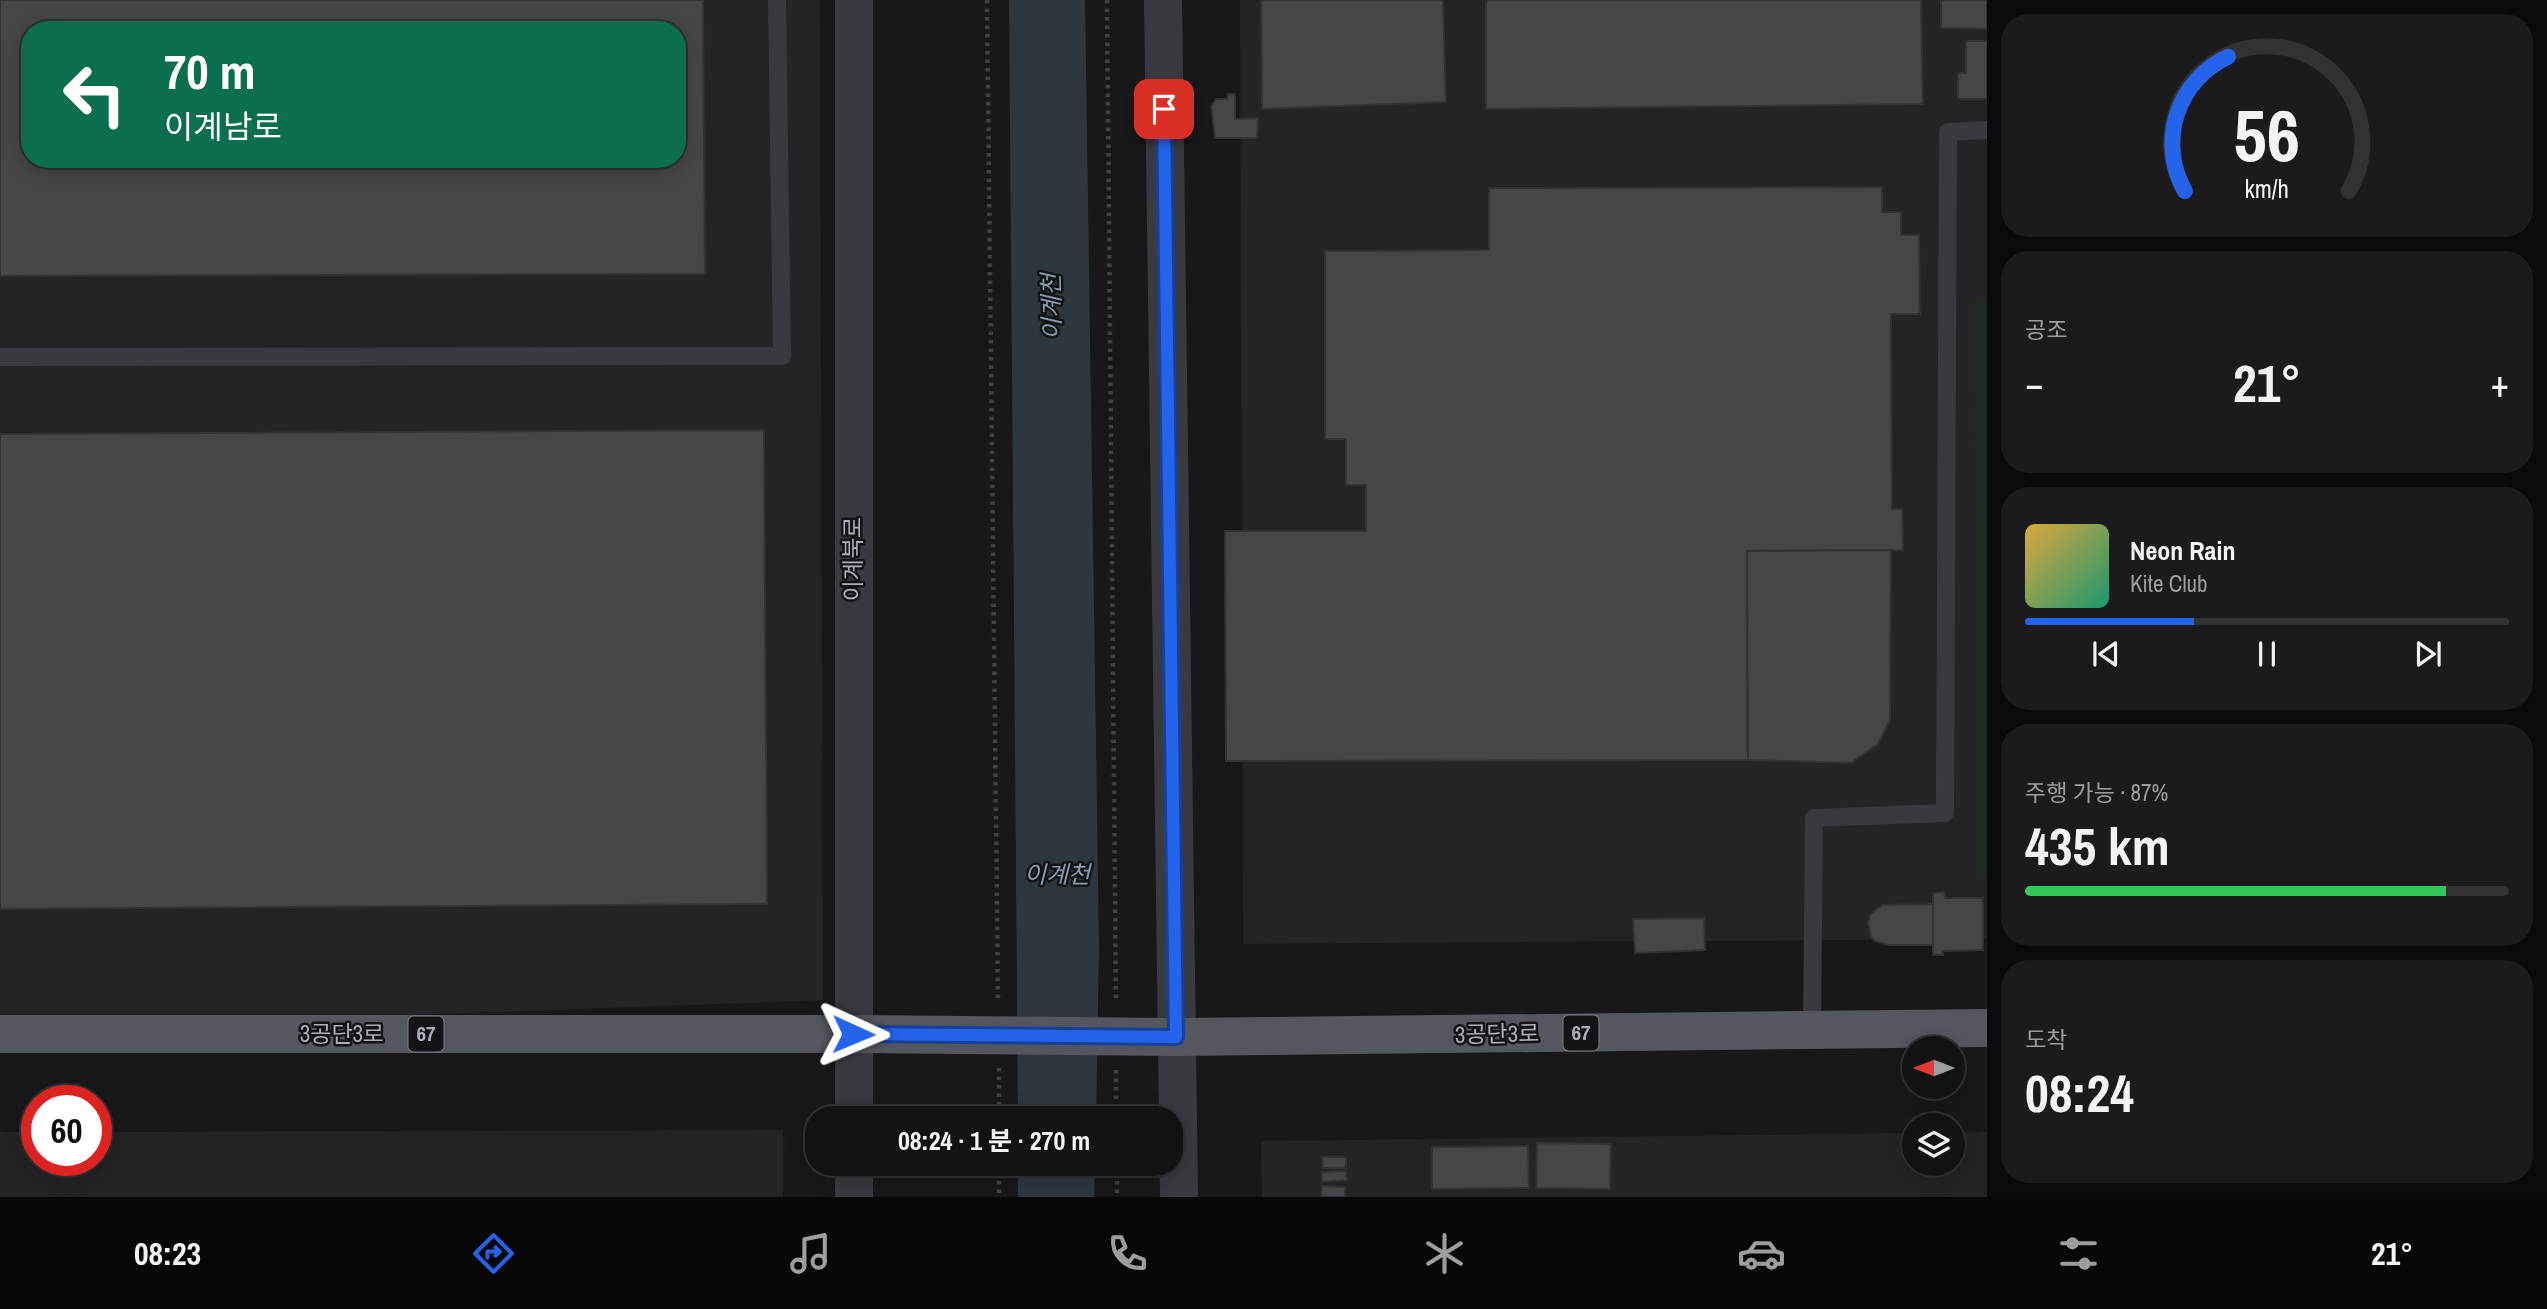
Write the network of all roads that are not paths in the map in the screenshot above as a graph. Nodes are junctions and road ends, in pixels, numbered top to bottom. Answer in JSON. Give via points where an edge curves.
{"nodes":[{"id":1,"x":776,"y":0,"type":"edge"},
{"id":2,"x":854,"y":0,"type":"edge"},
{"id":3,"x":1163,"y":0,"type":"edge"},
{"id":4,"x":1987,"y":130,"type":"edge"},
{"id":5,"x":0,"y":357,"type":"edge"},
{"id":6,"x":1987,"y":1028,"type":"edge"},
{"id":7,"x":1812,"y":1030,"type":"junction"},
{"id":8,"x":0,"y":1034,"type":"edge"},
{"id":9,"x":853,"y":1034,"type":"junction"},
{"id":10,"x":1176,"y":1037,"type":"junction"},
{"id":11,"x":854,"y":1106,"type":"edge"},
{"id":12,"x":854,"y":1176,"type":"edge"},
{"id":13,"x":854,"y":1197,"type":"edge"},
{"id":14,"x":1179,"y":1197,"type":"edge"}],
"edges":[{"from":1,"to":5,"type":"lane","via":[[782,356]]},
{"from":2,"to":9,"type":"street","name":"이계북로"},
{"from":3,"to":10,"type":"street"},
{"from":4,"to":7,"type":"lane","via":[[1948,132],[1945,813],[1814,818]]},
{"from":6,"to":7,"type":"main road","name":"3공단3로","number":"67"},
{"from":7,"to":10,"type":"main road","name":"3공단3로","number":"67"},
{"from":8,"to":9,"type":"main road","name":"3공단3로","number":"67"},
{"from":9,"to":10,"type":"main road","number":"67","bridge":true},
{"from":9,"to":11,"type":"street","name":"이계북로"},
{"from":10,"to":14,"type":"street"},
{"from":12,"to":13,"type":"street"}]}
